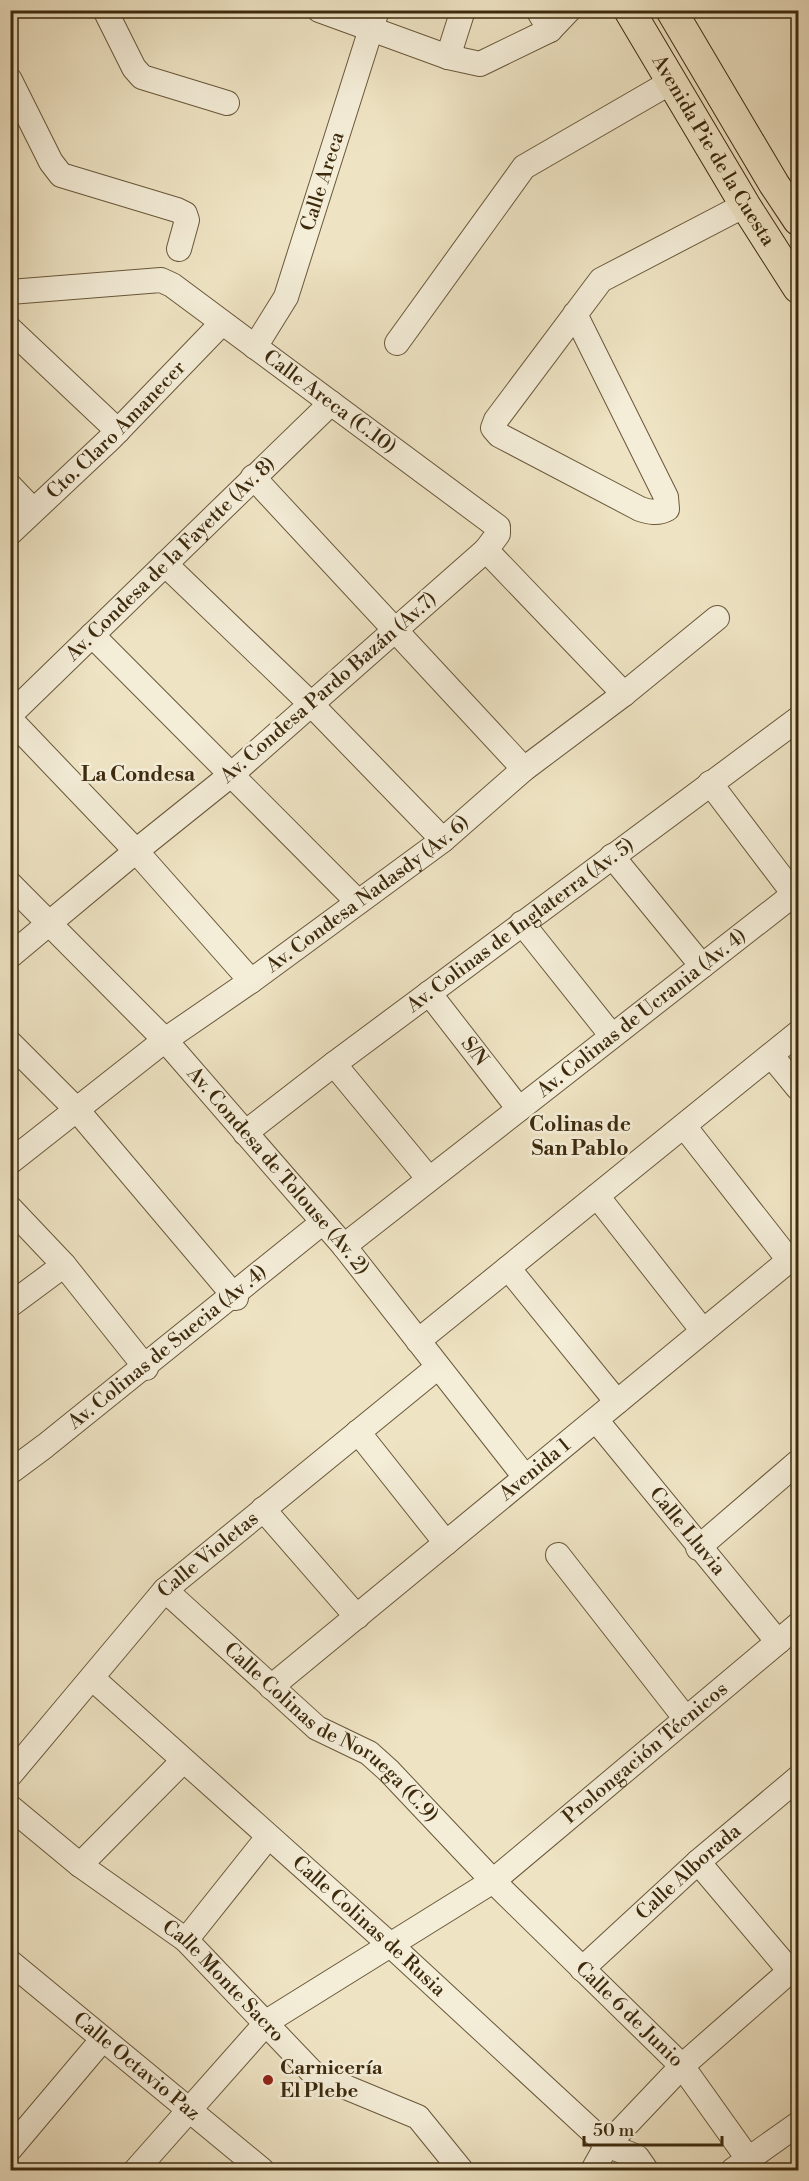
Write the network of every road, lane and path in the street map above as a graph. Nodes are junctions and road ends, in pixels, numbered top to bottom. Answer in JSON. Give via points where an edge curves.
{"nodes":[{"id":1,"x":105,"y":10,"type":"edge"},
{"id":2,"x":319,"y":10,"type":"edge"},
{"id":3,"x":463,"y":10,"type":"edge"},
{"id":4,"x":569,"y":10,"type":"edge"},
{"id":5,"x":629,"y":10,"type":"edge"},
{"id":6,"x":671,"y":10,"type":"edge"},
{"id":7,"x":374,"y":19,"type":"edge"},
{"id":8,"x":544,"y":20,"type":"edge"},
{"id":9,"x":448,"y":57,"type":"junction"},
{"id":10,"x":10,"y":80,"type":"edge"},
{"id":11,"x":671,"y":82,"type":"junction"},
{"id":12,"x":227,"y":103,"type":"dead end"},
{"id":13,"x":745,"y":205,"type":"junction"},
{"id":14,"x":798,"y":220,"type":"edge"},
{"id":15,"x":179,"y":249,"type":"dead end"},
{"id":16,"x":798,"y":288,"type":"edge"},
{"id":17,"x":10,"y":292,"type":"edge"},
{"id":18,"x":575,"y":314,"type":"junction"},
{"id":19,"x":221,"y":324,"type":"junction"},
{"id":20,"x":10,"y":329,"type":"edge"},
{"id":21,"x":397,"y":343,"type":"dead end"},
{"id":22,"x":255,"y":347,"type":"junction"},
{"id":23,"x":331,"y":404,"type":"junction"},
{"id":24,"x":118,"y":431,"type":"junction"},
{"id":25,"x":254,"y":477,"type":"junction"},
{"id":26,"x":10,"y":486,"type":"edge"},
{"id":27,"x":33,"y":510,"type":"junction"},
{"id":28,"x":498,"y":527,"type":"joint"},
{"id":29,"x":10,"y":533,"type":"edge"},
{"id":30,"x":486,"y":550,"type":"junction"},
{"id":31,"x":165,"y":564,"type":"junction"},
{"id":32,"x":717,"y":618,"type":"dead end"},
{"id":33,"x":397,"y":630,"type":"junction"},
{"id":34,"x":92,"y":635,"type":"junction"},
{"id":35,"x":624,"y":694,"type":"junction"},
{"id":36,"x":312,"y":704,"type":"junction"},
{"id":37,"x":10,"y":717,"type":"edge"},
{"id":38,"x":798,"y":719,"type":"edge"},
{"id":39,"x":524,"y":769,"type":"junction"},
{"id":40,"x":232,"y":774,"type":"junction"},
{"id":41,"x":710,"y":783,"type":"junction"},
{"id":42,"x":443,"y":840,"type":"junction"},
{"id":43,"x":136,"y":851,"type":"junction"},
{"id":44,"x":612,"y":856,"type":"junction"},
{"id":45,"x":10,"y":884,"type":"edge"},
{"id":46,"x":796,"y":892,"type":"edge"},
{"id":47,"x":358,"y":902,"type":"junction"},
{"id":48,"x":50,"y":922,"type":"junction"},
{"id":49,"x":522,"y":923,"type":"junction"},
{"id":50,"x":10,"y":956,"type":"edge"},
{"id":51,"x":702,"y":966,"type":"junction"},
{"id":52,"x":251,"y":981,"type":"junction"},
{"id":53,"x":429,"y":993,"type":"junction"},
{"id":54,"x":798,"y":1033,"type":"edge"},
{"id":55,"x":612,"y":1036,"type":"junction"},
{"id":56,"x":165,"y":1040,"type":"junction"},
{"id":57,"x":10,"y":1043,"type":"edge"},
{"id":58,"x":771,"y":1055,"type":"junction"},
{"id":59,"x":334,"y":1064,"type":"junction"},
{"id":60,"x":798,"y":1088,"type":"edge"},
{"id":61,"x":519,"y":1109,"type":"junction"},
{"id":62,"x":77,"y":1110,"type":"junction"},
{"id":63,"x":684,"y":1126,"type":"junction"},
{"id":64,"x":245,"y":1133,"type":"junction"},
{"id":65,"x":10,"y":1162,"type":"edge"},
{"id":66,"x":429,"y":1179,"type":"junction"},
{"id":67,"x":597,"y":1196,"type":"junction"},
{"id":68,"x":10,"y":1209,"type":"edge"},
{"id":69,"x":323,"y":1222,"type":"junction"},
{"id":70,"x":344,"y":1246,"type":"junction"},
{"id":71,"x":794,"y":1256,"type":"edge"},
{"id":72,"x":64,"y":1265,"type":"junction"},
{"id":73,"x":508,"y":1268,"type":"junction"},
{"id":74,"x":235,"y":1296,"type":"junction"},
{"id":75,"x":10,"y":1305,"type":"edge"},
{"id":76,"x":703,"y":1331,"type":"junction"},
{"id":77,"x":418,"y":1341,"type":"junction"},
{"id":78,"x":145,"y":1367,"type":"junction"},
{"id":79,"x":438,"y":1367,"type":"junction"},
{"id":80,"x":617,"y":1402,"type":"junction"},
{"id":81,"x":596,"y":1420,"type":"junction"},
{"id":82,"x":358,"y":1432,"type":"junction"},
{"id":83,"x":798,"y":1462,"type":"edge"},
{"id":84,"x":10,"y":1472,"type":"edge"},
{"id":85,"x":525,"y":1477,"type":"junction"},
{"id":86,"x":263,"y":1509,"type":"junction"},
{"id":87,"x":446,"y":1543,"type":"junction"},
{"id":88,"x":698,"y":1548,"type":"junction"},
{"id":89,"x":558,"y":1555,"type":"dead end"},
{"id":90,"x":165,"y":1590,"type":"junction"},
{"id":91,"x":357,"y":1617,"type":"junction"},
{"id":92,"x":798,"y":1625,"type":"edge"},
{"id":93,"x":778,"y":1642,"type":"junction"},
{"id":94,"x":92,"y":1678,"type":"junction"},
{"id":95,"x":271,"y":1687,"type":"junction"},
{"id":96,"x":686,"y":1719,"type":"junction"},
{"id":97,"x":183,"y":1761,"type":"junction"},
{"id":98,"x":10,"y":1775,"type":"edge"},
{"id":99,"x":798,"y":1778,"type":"edge"},
{"id":100,"x":10,"y":1807,"type":"edge"},
{"id":101,"x":268,"y":1837,"type":"junction"},
{"id":102,"x":698,"y":1862,"type":"junction"},
{"id":103,"x":80,"y":1865,"type":"junction"},
{"id":104,"x":493,"y":1881,"type":"junction"},
{"id":105,"x":186,"y":1940,"type":"junction"},
{"id":106,"x":390,"y":1945,"type":"junction"},
{"id":107,"x":10,"y":1962,"type":"edge"},
{"id":108,"x":794,"y":1967,"type":"edge"},
{"id":109,"x":582,"y":1970,"type":"junction"},
{"id":110,"x":265,"y":2024,"type":"junction"},
{"id":111,"x":102,"y":2040,"type":"junction"},
{"id":112,"x":682,"y":2066,"type":"junction"},
{"id":113,"x":189,"y":2110,"type":"junction"},
{"id":114,"x":798,"y":2124,"type":"edge"},
{"id":115,"x":607,"y":2145,"type":"junction"},
{"id":116,"x":10,"y":2149,"type":"edge"},
{"id":117,"x":741,"y":2165,"type":"edge"},
{"id":118,"x":136,"y":2170,"type":"edge"},
{"id":119,"x":262,"y":2170,"type":"edge"},
{"id":120,"x":461,"y":2170,"type":"edge"},
{"id":121,"x":593,"y":2170,"type":"edge"},
{"id":122,"x":646,"y":2170,"type":"edge"}],
"edges":[{"from":1,"to":12,"type":"street","via":[[142,78]]},
{"from":2,"to":7,"type":"street"},
{"from":3,"to":9,"type":"street"},
{"from":4,"to":8,"type":"street"},
{"from":5,"to":11,"type":"main road","name":"Avenida Pie de la Cuesta"},
{"from":6,"to":14,"type":"main road","name":"Avenida Pie de la Cuesta"},
{"from":7,"to":9,"type":"street"},
{"from":7,"to":22,"type":"street","name":"Calle Areca","via":[[286,297]]},
{"from":8,"to":9,"type":"street","via":[[480,64]]},
{"from":10,"to":15,"type":"street","via":[[61,175],[185,214],[188,220]]},
{"from":11,"to":13,"type":"main road","name":"Avenida Pie de la Cuesta"},
{"from":11,"to":21,"type":"street","via":[[524,167]]},
{"from":13,"to":16,"type":"main road","name":"Avenida Pie de la Cuesta"},
{"from":13,"to":18,"type":"street","via":[[601,280]]},
{"from":17,"to":19,"type":"street","name":"Calle Areca (C.10)","via":[[161,280]]},
{"from":18,"to":18,"type":"street","via":[[493,428],[499,435],[640,509],[662,512],[667,509],[666,497]]},
{"from":19,"to":22,"type":"street","name":"Calle Areca (C.10)"},
{"from":19,"to":24,"type":"street","name":"Cto. Claro Amanecer"},
{"from":20,"to":24,"type":"street"},
{"from":22,"to":23,"type":"street","name":"Calle Areca (C.10)"},
{"from":23,"to":25,"type":"street","name":"Av. Condesa de la Fayette (Av. 8)"},
{"from":23,"to":28,"type":"street","name":"Calle Areca (C.10)"},
{"from":24,"to":27,"type":"street","name":"Cto. Claro Amanecer"},
{"from":25,"to":31,"type":"street","name":"Av. Condesa de la Fayette (Av. 8)"},
{"from":25,"to":33,"type":"street"},
{"from":26,"to":27,"type":"street"},
{"from":27,"to":29,"type":"street","name":"Cto. Claro Amanecer"},
{"from":28,"to":30,"type":"street","name":"Av. Condesa Pardo Bazán (Av.7)","via":[[498,534]]},
{"from":30,"to":33,"type":"street","name":"Av. Condesa Pardo Bazán (Av.7)"},
{"from":30,"to":35,"type":"street"},
{"from":31,"to":34,"type":"street","name":"Av. Condesa de la Fayette (Av. 8)"},
{"from":31,"to":36,"type":"street"},
{"from":32,"to":35,"type":"street","name":"Av. Condesa Nadasdy (Av. 6)"},
{"from":33,"to":36,"type":"street","name":"Av. Condesa Pardo Bazán (Av.7)"},
{"from":33,"to":39,"type":"street"},
{"from":34,"to":37,"type":"street","name":"Av. Condesa de la Fayette (Av. 8)"},
{"from":34,"to":40,"type":"street"},
{"from":35,"to":39,"type":"street","name":"Av. Condesa Nadasdy (Av. 6)"},
{"from":36,"to":40,"type":"street","name":"Av. Condesa Pardo Bazán (Av.7)"},
{"from":36,"to":42,"type":"street"},
{"from":37,"to":43,"type":"street"},
{"from":38,"to":41,"type":"street","name":"Av. Colinas de Inglaterra (Av. 5)"},
{"from":39,"to":42,"type":"street","name":"Av. Condesa Nadasdy (Av. 6)"},
{"from":40,"to":43,"type":"street","name":"Av. Condesa Pardo Bazán (Av.7)"},
{"from":40,"to":47,"type":"street"},
{"from":41,"to":44,"type":"street","name":"Av. Colinas de Inglaterra (Av. 5)"},
{"from":41,"to":46,"type":"street"},
{"from":42,"to":47,"type":"street","name":"Av. Condesa Nadasdy (Av. 6)"},
{"from":43,"to":48,"type":"street","name":"Av. Condesa Pardo Bazán (Av.7)"},
{"from":43,"to":52,"type":"street"},
{"from":44,"to":49,"type":"street","name":"Av. Colinas de Inglaterra (Av. 5)"},
{"from":44,"to":51,"type":"street"},
{"from":45,"to":48,"type":"street","name":"Av. Condesa de Tolouse (Av. 2)"},
{"from":46,"to":51,"type":"street","name":"Av. Colinas de Ucrania (Av. 4)"},
{"from":47,"to":52,"type":"street","name":"Av. Condesa Nadasdy (Av. 6)"},
{"from":48,"to":50,"type":"street","name":"Av. Condesa Pardo Bazán (Av.7)"},
{"from":48,"to":56,"type":"street","name":"Av. Condesa de Tolouse (Av. 2)"},
{"from":49,"to":53,"type":"street","name":"Av. Colinas de Inglaterra (Av. 5)"},
{"from":49,"to":55,"type":"street"},
{"from":51,"to":55,"type":"street","name":"Av. Colinas de Ucrania (Av. 4)"},
{"from":52,"to":56,"type":"street","name":"Av. Condesa Nadasdy (Av. 6)"},
{"from":53,"to":59,"type":"street","name":"Av. Colinas de Inglaterra (Av. 5)"},
{"from":53,"to":61,"type":"street","name":"S/N"},
{"from":54,"to":58,"type":"street"},
{"from":55,"to":61,"type":"street","name":"Av. Colinas de Ucrania (Av. 4)"},
{"from":56,"to":62,"type":"street","name":"Av. Condesa Nadasdy (Av. 6)"},
{"from":56,"to":64,"type":"street","name":"Av. Condesa de Tolouse (Av. 2)"},
{"from":57,"to":62,"type":"street"},
{"from":58,"to":60,"type":"street"},
{"from":58,"to":63,"type":"street"},
{"from":59,"to":64,"type":"street","name":"Av. Colinas de Inglaterra (Av. 5)"},
{"from":59,"to":66,"type":"street"},
{"from":61,"to":66,"type":"street","name":"Av. Colinas de Ucrania (Av. 4)"},
{"from":62,"to":65,"type":"street","name":"Av. Condesa Nadasdy (Av. 6)"},
{"from":62,"to":74,"type":"street"},
{"from":63,"to":67,"type":"street"},
{"from":63,"to":71,"type":"street"},
{"from":64,"to":69,"type":"street","name":"Av. Condesa de Tolouse (Av. 2)"},
{"from":66,"to":70,"type":"street","name":"Av. Colinas de Ucrania (Av. 4)"},
{"from":67,"to":73,"type":"street"},
{"from":67,"to":76,"type":"street"},
{"from":68,"to":72,"type":"street"},
{"from":69,"to":70,"type":"street","name":"Av. Condesa de Tolouse (Av. 2)"},
{"from":69,"to":74,"type":"street","name":"Av. Colinas de Suecia (Av .4)"},
{"from":70,"to":77,"type":"street","name":"Av. Condesa de Tolouse (Av. 2)"},
{"from":71,"to":76,"type":"street","name":"Avenida 1"},
{"from":72,"to":75,"type":"street"},
{"from":72,"to":78,"type":"street"},
{"from":73,"to":77,"type":"street"},
{"from":73,"to":80,"type":"street"},
{"from":74,"to":78,"type":"street","name":"Av. Colinas de Suecia (Av .4)"},
{"from":76,"to":80,"type":"street","name":"Avenida 1"},
{"from":77,"to":79,"type":"street","name":"Av. Condesa de Tolouse (Av. 2)"},
{"from":78,"to":84,"type":"street","name":"Av. Colinas de Suecia (Av .4)"},
{"from":79,"to":82,"type":"street","name":"Calle Violetas"},
{"from":79,"to":85,"type":"street","name":"Av. Condesa de Tolouse (Av. 2)"},
{"from":80,"to":81,"type":"street","name":"Avenida 1"},
{"from":81,"to":85,"type":"street","name":"Avenida 1"},
{"from":81,"to":88,"type":"street","name":"Calle Lluvia"},
{"from":82,"to":86,"type":"street","name":"Calle Violetas"},
{"from":82,"to":87,"type":"street"},
{"from":83,"to":88,"type":"street"},
{"from":85,"to":87,"type":"street","name":"Avenida 1"},
{"from":86,"to":90,"type":"street","name":"Calle Violetas"},
{"from":86,"to":91,"type":"street"},
{"from":87,"to":91,"type":"street","name":"Avenida 1"},
{"from":88,"to":93,"type":"street","name":"Calle Lluvia"},
{"from":89,"to":96,"type":"street"},
{"from":90,"to":94,"type":"street","name":"Calle Violetas"},
{"from":90,"to":95,"type":"street","name":"Calle Colinas de Noruega (C.9)"},
{"from":91,"to":95,"type":"street","name":"Avenida 1"},
{"from":92,"to":93,"type":"street","name":"Prolongación Técnicos"},
{"from":93,"to":96,"type":"street","name":"Prolongación Técnicos"},
{"from":94,"to":97,"type":"street","name":"Calle Colinas de Rusia"},
{"from":94,"to":98,"type":"street","name":"Calle Violetas"},
{"from":95,"to":104,"type":"street","name":"Calle Colinas de Noruega (C.9)","via":[[317,1728],[369,1753]]},
{"from":96,"to":104,"type":"street","name":"Prolongación Técnicos"},
{"from":97,"to":101,"type":"street","name":"Calle Colinas de Rusia"},
{"from":97,"to":103,"type":"street"},
{"from":99,"to":102,"type":"street","name":"Calle Alborada"},
{"from":100,"to":103,"type":"street","name":"Calle Monte Sacro"},
{"from":101,"to":105,"type":"street"},
{"from":101,"to":106,"type":"street","name":"Calle Colinas de Rusia"},
{"from":102,"to":108,"type":"street"},
{"from":102,"to":109,"type":"street","name":"Calle Alborada"},
{"from":103,"to":105,"type":"street","name":"Calle Monte Sacro"},
{"from":104,"to":106,"type":"street","name":"Prolongación Técnicos"},
{"from":104,"to":109,"type":"street","name":"Calle 6 de Junio"},
{"from":105,"to":110,"type":"street","name":"Calle Monte Sacro"},
{"from":106,"to":110,"type":"street","name":"Prolongación Técnicos"},
{"from":106,"to":115,"type":"street","name":"Calle Colinas de Rusia"},
{"from":107,"to":111,"type":"street","name":"Calle Octavio Paz"},
{"from":108,"to":112,"type":"street"},
{"from":109,"to":112,"type":"street","name":"Calle 6 de Junio"},
{"from":110,"to":113,"type":"street","name":"Prolongación Técnicos"},
{"from":110,"to":120,"type":"street","name":"Calle Monte Sacro","via":[[314,2074],[418,2117]]},
{"from":111,"to":113,"type":"street","name":"Calle Octavio Paz"},
{"from":111,"to":116,"type":"street"},
{"from":112,"to":115,"type":"street"},
{"from":112,"to":117,"type":"street","name":"Calle 6 de Junio"},
{"from":113,"to":118,"type":"street","name":"Prolongación Técnicos"},
{"from":113,"to":119,"type":"street","name":"Calle Octavio Paz"},
{"from":114,"to":117,"type":"street"},
{"from":115,"to":121,"type":"street"},
{"from":115,"to":122,"type":"street","name":"Calle Colinas de Rusia","via":[[637,2157]]}]}
